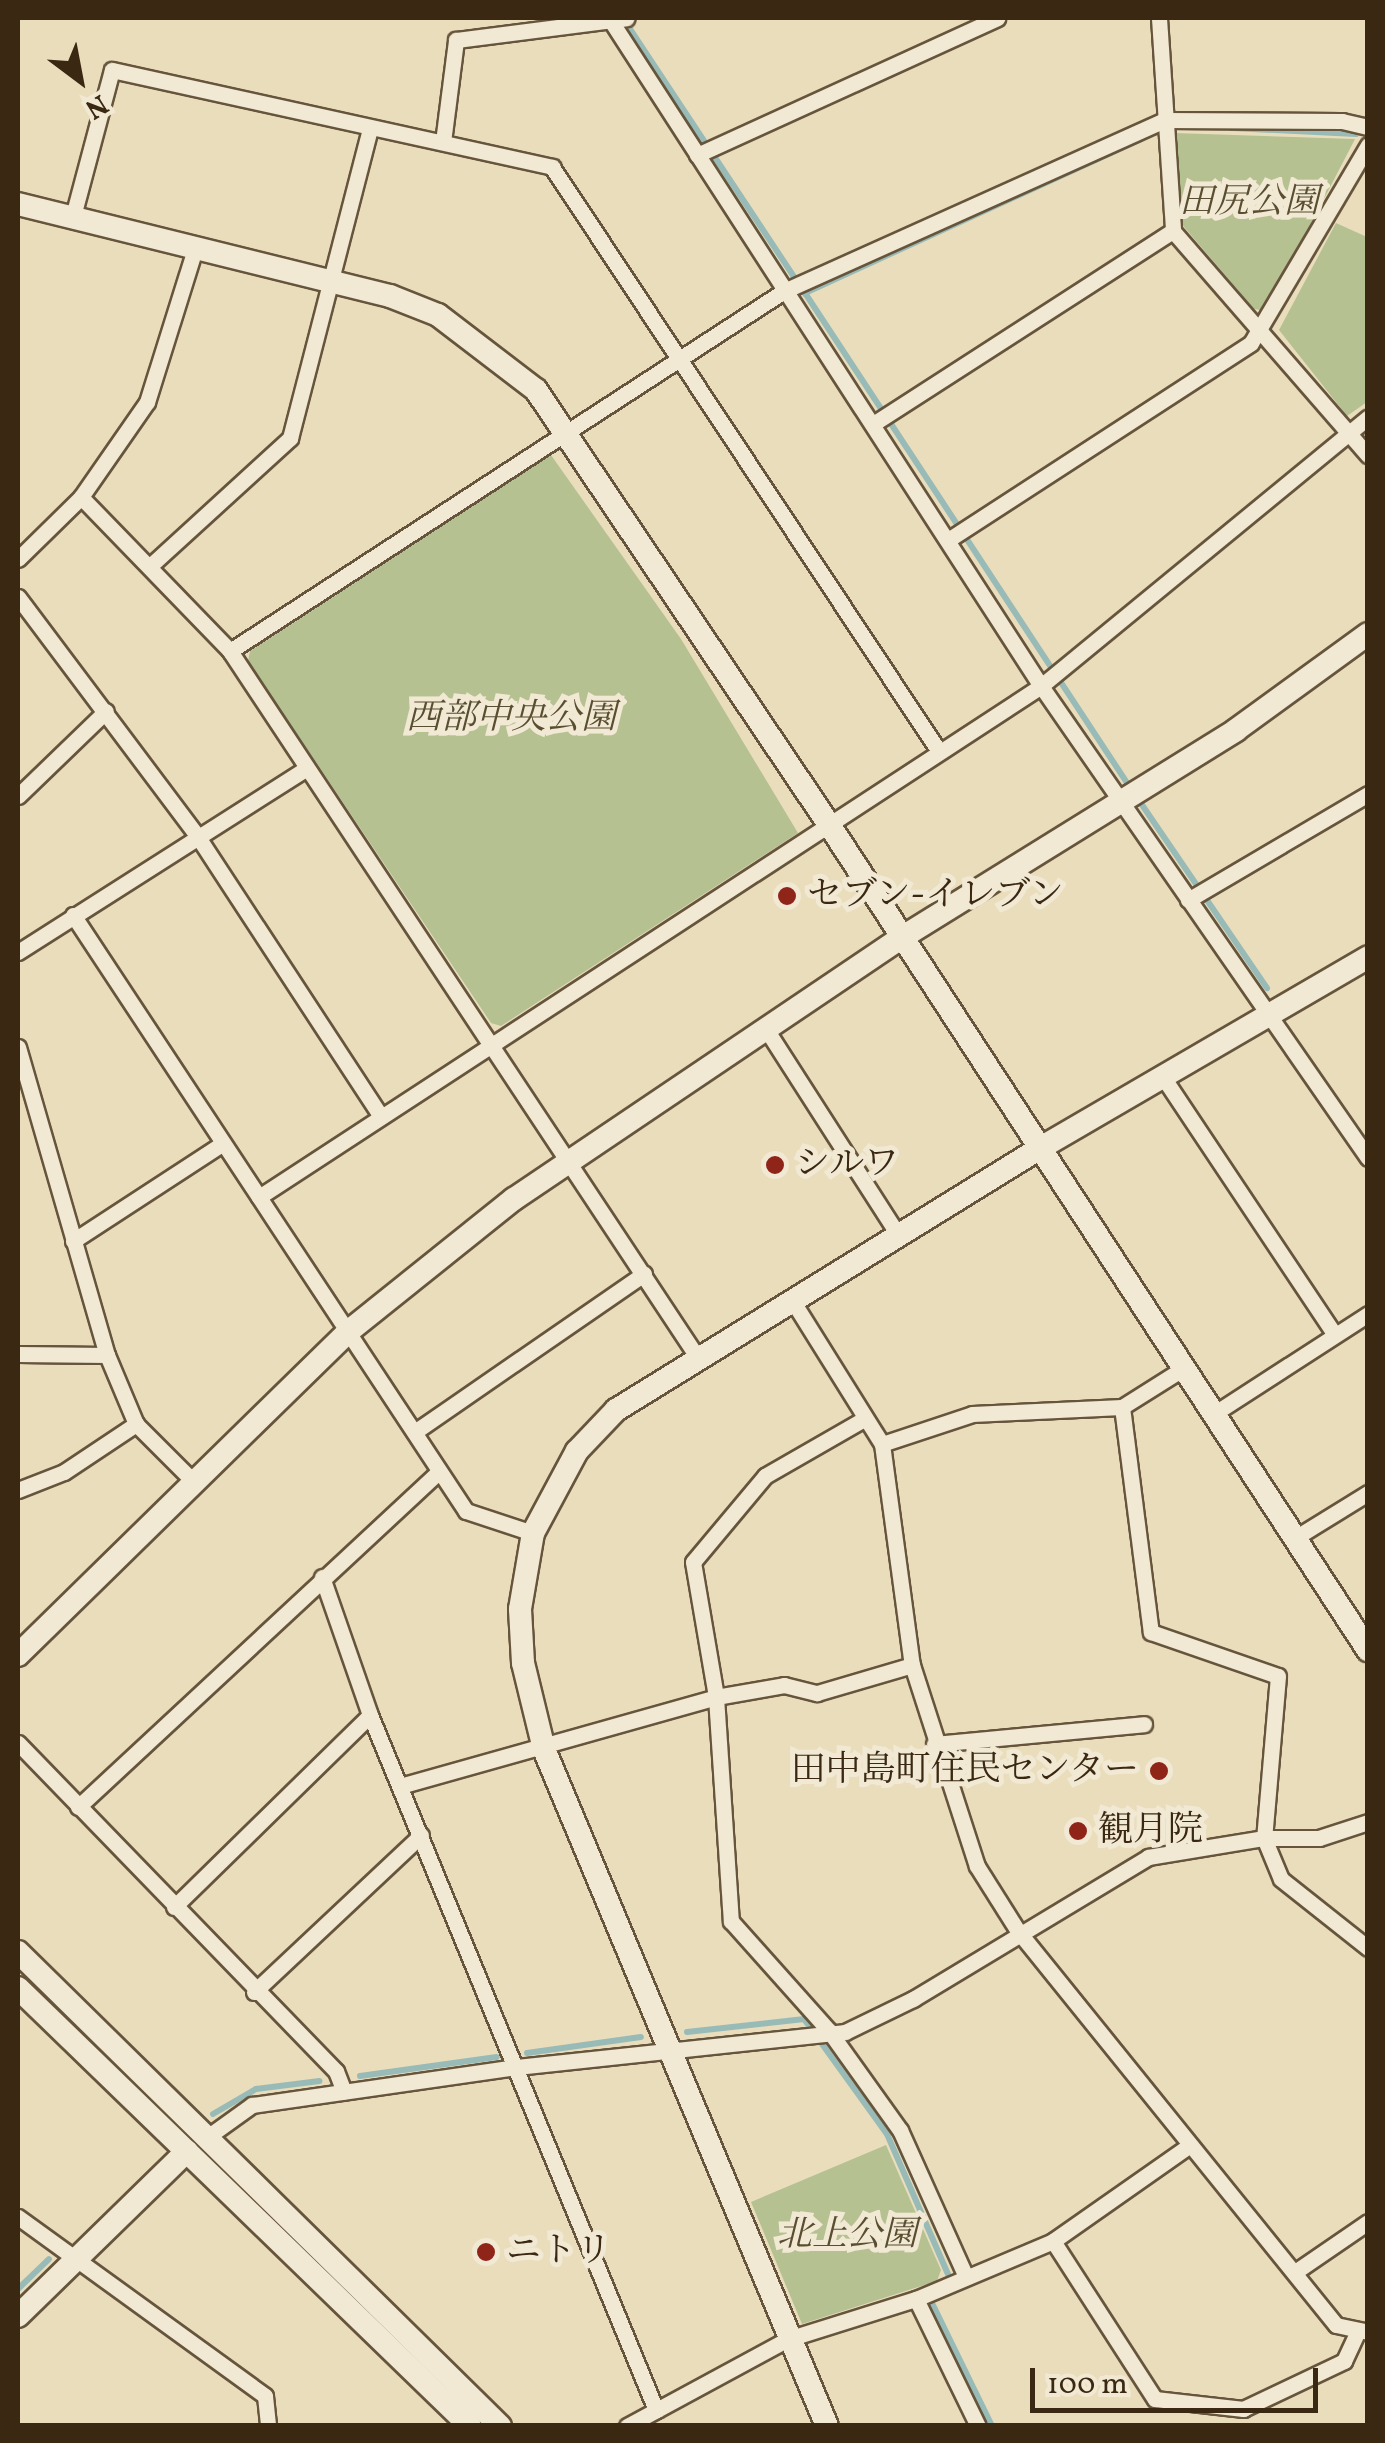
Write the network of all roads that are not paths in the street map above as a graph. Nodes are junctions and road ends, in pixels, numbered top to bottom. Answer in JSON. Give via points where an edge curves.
{"nodes":[{"id":1,"x":997,"y":18,"type":"edge"},
{"id":2,"x":1159,"y":18,"type":"edge"},
{"id":3,"x":619,"y":19,"type":"edge"},
{"id":4,"x":1165,"y":120,"type":"junction"},
{"id":5,"x":1368,"y":127,"type":"edge"},
{"id":6,"x":370,"y":129,"type":"junction"},
{"id":7,"x":443,"y":142,"type":"junction"},
{"id":8,"x":1368,"y":145,"type":"edge"},
{"id":9,"x":697,"y":155,"type":"junction"},
{"id":10,"x":18,"y":204,"type":"edge"},
{"id":11,"x":72,"y":220,"type":"junction"},
{"id":12,"x":1173,"y":231,"type":"junction"},
{"id":13,"x":194,"y":252,"type":"junction"},
{"id":14,"x":331,"y":282,"type":"junction"},
{"id":15,"x":784,"y":291,"type":"junction"},
{"id":16,"x":1261,"y":333,"type":"junction"},
{"id":17,"x":680,"y":358,"type":"junction"},
{"id":18,"x":1368,"y":417,"type":"edge"},
{"id":19,"x":874,"y":424,"type":"junction"},
{"id":20,"x":569,"y":431,"type":"junction"},
{"id":21,"x":1351,"y":436,"type":"junction"},
{"id":22,"x":1368,"y":454,"type":"edge"},
{"id":23,"x":80,"y":496,"type":"junction"},
{"id":24,"x":948,"y":540,"type":"junction"},
{"id":25,"x":18,"y":560,"type":"edge"},
{"id":26,"x":150,"y":566,"type":"junction"},
{"id":27,"x":18,"y":598,"type":"edge"},
{"id":28,"x":1368,"y":634,"type":"edge"},
{"id":29,"x":230,"y":652,"type":"junction"},
{"id":30,"x":1041,"y":686,"type":"junction"},
{"id":31,"x":106,"y":712,"type":"junction"},
{"id":32,"x":938,"y":750,"type":"junction"},
{"id":33,"x":305,"y":769,"type":"junction"},
{"id":34,"x":1368,"y":794,"type":"edge"},
{"id":35,"x":18,"y":796,"type":"edge"},
{"id":36,"x":1121,"y":802,"type":"junction"},
{"id":37,"x":828,"y":823,"type":"junction"},
{"id":38,"x":198,"y":836,"type":"junction"},
{"id":39,"x":1188,"y":900,"type":"junction"},
{"id":40,"x":73,"y":914,"type":"junction"},
{"id":41,"x":901,"y":938,"type":"junction"},
{"id":42,"x":18,"y":952,"type":"edge"},
{"id":43,"x":1368,"y":957,"type":"edge"},
{"id":44,"x":1268,"y":1017,"type":"junction"},
{"id":45,"x":766,"y":1029,"type":"junction"},
{"id":46,"x":492,"y":1044,"type":"junction"},
{"id":47,"x":18,"y":1047,"type":"edge"},
{"id":48,"x":1165,"y":1080,"type":"junction"},
{"id":49,"x":381,"y":1117,"type":"junction"},
{"id":50,"x":222,"y":1144,"type":"junction"},
{"id":51,"x":1037,"y":1150,"type":"junction"},
{"id":52,"x":1368,"y":1158,"type":"edge"},
{"id":53,"x":568,"y":1160,"type":"junction"},
{"id":54,"x":259,"y":1198,"type":"junction"},
{"id":55,"x":898,"y":1236,"type":"junction"},
{"id":56,"x":74,"y":1240,"type":"junction"},
{"id":57,"x":644,"y":1274,"type":"junction"},
{"id":58,"x":792,"y":1300,"type":"junction"},
{"id":59,"x":1368,"y":1314,"type":"edge"},
{"id":60,"x":348,"y":1331,"type":"junction"},
{"id":61,"x":1335,"y":1335,"type":"junction"},
{"id":62,"x":18,"y":1354,"type":"edge"},
{"id":63,"x":107,"y":1354,"type":"junction"},
{"id":64,"x":698,"y":1358,"type":"junction"},
{"id":65,"x":1184,"y":1368,"type":"junction"},
{"id":66,"x":1122,"y":1407,"type":"junction"},
{"id":67,"x":1212,"y":1415,"type":"junction"},
{"id":68,"x":864,"y":1419,"type":"junction"},
{"id":69,"x":136,"y":1424,"type":"junction"},
{"id":70,"x":416,"y":1431,"type":"junction"},
{"id":71,"x":882,"y":1444,"type":"junction"},
{"id":72,"x":439,"y":1472,"type":"junction"},
{"id":73,"x":193,"y":1482,"type":"junction"},
{"id":74,"x":18,"y":1490,"type":"edge"},
{"id":75,"x":1368,"y":1493,"type":"edge"},
{"id":76,"x":533,"y":1533,"type":"junction"},
{"id":77,"x":1295,"y":1538,"type":"junction"},
{"id":78,"x":322,"y":1577,"type":"junction"},
{"id":79,"x":1368,"y":1650,"type":"edge"},
{"id":80,"x":18,"y":1655,"type":"edge"},
{"id":81,"x":912,"y":1665,"type":"junction"},
{"id":82,"x":716,"y":1696,"type":"junction"},
{"id":83,"x":370,"y":1715,"type":"junction"},
{"id":84,"x":1144,"y":1724,"type":"dead end"},
{"id":85,"x":18,"y":1744,"type":"edge"},
{"id":86,"x":934,"y":1744,"type":"junction"},
{"id":87,"x":544,"y":1749,"type":"junction"},
{"id":88,"x":400,"y":1786,"type":"junction"},
{"id":89,"x":78,"y":1807,"type":"junction"},
{"id":90,"x":1368,"y":1822,"type":"edge"},
{"id":91,"x":420,"y":1835,"type":"junction"},
{"id":92,"x":1264,"y":1838,"type":"junction"},
{"id":93,"x":174,"y":1908,"type":"junction"},
{"id":94,"x":1018,"y":1931,"type":"junction"},
{"id":95,"x":1368,"y":1948,"type":"edge"},
{"id":96,"x":18,"y":1952,"type":"edge"},
{"id":97,"x":18,"y":1988,"type":"edge"},
{"id":98,"x":254,"y":1992,"type":"junction"},
{"id":99,"x":828,"y":2031,"type":"junction"},
{"id":100,"x":671,"y":2051,"type":"junction"},
{"id":101,"x":517,"y":2066,"type":"junction"},
{"id":102,"x":344,"y":2092,"type":"junction"},
{"id":103,"x":196,"y":2144,"type":"junction"},
{"id":104,"x":1190,"y":2145,"type":"junction"},
{"id":105,"x":18,"y":2216,"type":"edge"},
{"id":106,"x":1368,"y":2222,"type":"edge"},
{"id":107,"x":1053,"y":2241,"type":"junction"},
{"id":108,"x":74,"y":2260,"type":"junction"},
{"id":109,"x":1295,"y":2272,"type":"junction"},
{"id":110,"x":966,"y":2277,"type":"junction"},
{"id":111,"x":916,"y":2299,"type":"junction"},
{"id":112,"x":18,"y":2316,"type":"edge"},
{"id":113,"x":1362,"y":2332,"type":"edge"},
{"id":114,"x":788,"y":2340,"type":"junction"},
{"id":115,"x":656,"y":2410,"type":"junction"},
{"id":116,"x":268,"y":2426,"type":"edge"},
{"id":117,"x":470,"y":2426,"type":"edge"},
{"id":118,"x":500,"y":2426,"type":"edge"},
{"id":119,"x":626,"y":2426,"type":"edge"},
{"id":120,"x":826,"y":2426,"type":"edge"},
{"id":121,"x":978,"y":2426,"type":"edge"}],
"edges":[{"from":1,"to":9,"type":"street"},
{"from":2,"to":4,"type":"street"},
{"from":3,"to":7,"type":"street","via":[[456,40]]},
{"from":3,"to":9,"type":"street"},
{"from":4,"to":5,"type":"street","via":[[1342,121]]},
{"from":4,"to":12,"type":"street"},
{"from":4,"to":15,"type":"street"},
{"from":6,"to":7,"type":"street"},
{"from":6,"to":11,"type":"street","via":[[112,70]]},
{"from":6,"to":14,"type":"street"},
{"from":7,"to":17,"type":"street","via":[[552,168]]},
{"from":8,"to":16,"type":"street"},
{"from":9,"to":15,"type":"street"},
{"from":10,"to":11,"type":"street"},
{"from":11,"to":13,"type":"street"},
{"from":12,"to":16,"type":"street"},
{"from":12,"to":19,"type":"street"},
{"from":13,"to":14,"type":"street"},
{"from":13,"to":23,"type":"street","via":[[146,402]]},
{"from":14,"to":20,"type":"street","via":[[438,314],[536,390]]},
{"from":14,"to":26,"type":"street","via":[[290,438]]},
{"from":15,"to":17,"type":"street"},
{"from":15,"to":19,"type":"street"},
{"from":16,"to":21,"type":"street"},
{"from":16,"to":24,"type":"street"},
{"from":17,"to":20,"type":"street"},
{"from":17,"to":32,"type":"street"},
{"from":18,"to":21,"type":"street"},
{"from":19,"to":24,"type":"street"},
{"from":20,"to":29,"type":"street"},
{"from":20,"to":37,"type":"street"},
{"from":21,"to":22,"type":"street"},
{"from":21,"to":30,"type":"street"},
{"from":23,"to":25,"type":"street"},
{"from":23,"to":26,"type":"street"},
{"from":24,"to":30,"type":"street"},
{"from":26,"to":29,"type":"street"},
{"from":27,"to":31,"type":"street"},
{"from":28,"to":36,"type":"street","via":[[1236,730]]},
{"from":29,"to":33,"type":"street"},
{"from":30,"to":32,"type":"street"},
{"from":30,"to":36,"type":"street"},
{"from":31,"to":35,"type":"street"},
{"from":31,"to":38,"type":"street"},
{"from":32,"to":37,"type":"street"},
{"from":33,"to":38,"type":"street"},
{"from":33,"to":46,"type":"street"},
{"from":34,"to":39,"type":"street"},
{"from":36,"to":39,"type":"street"},
{"from":36,"to":41,"type":"street"},
{"from":37,"to":41,"type":"street"},
{"from":37,"to":46,"type":"street"},
{"from":38,"to":40,"type":"street"},
{"from":38,"to":49,"type":"street"},
{"from":39,"to":44,"type":"street"},
{"from":40,"to":42,"type":"street"},
{"from":40,"to":50,"type":"street"},
{"from":41,"to":45,"type":"street"},
{"from":41,"to":51,"type":"street"},
{"from":43,"to":44,"type":"street"},
{"from":44,"to":48,"type":"street"},
{"from":44,"to":52,"type":"street"},
{"from":45,"to":53,"type":"street"},
{"from":45,"to":55,"type":"street"},
{"from":46,"to":49,"type":"street"},
{"from":46,"to":53,"type":"street"},
{"from":47,"to":56,"type":"street"},
{"from":48,"to":51,"type":"street"},
{"from":48,"to":61,"type":"street"},
{"from":49,"to":54,"type":"street"},
{"from":50,"to":54,"type":"street"},
{"from":50,"to":56,"type":"street"},
{"from":51,"to":55,"type":"street"},
{"from":51,"to":65,"type":"street"},
{"from":53,"to":57,"type":"street"},
{"from":53,"to":60,"type":"street"},
{"from":54,"to":60,"type":"street"},
{"from":55,"to":58,"type":"street"},
{"from":56,"to":63,"type":"street"},
{"from":57,"to":64,"type":"street"},
{"from":57,"to":70,"type":"street"},
{"from":58,"to":64,"type":"street"},
{"from":58,"to":68,"type":"street"},
{"from":59,"to":61,"type":"street"},
{"from":60,"to":70,"type":"street"},
{"from":60,"to":73,"type":"street"},
{"from":61,"to":67,"type":"street"},
{"from":62,"to":63,"type":"street"},
{"from":63,"to":69,"type":"street"},
{"from":64,"to":76,"type":"street","via":[[616,1410],[577,1452]]},
{"from":65,"to":66,"type":"street"},
{"from":65,"to":67,"type":"street"},
{"from":66,"to":71,"type":"street","via":[[972,1414]]},
{"from":66,"to":92,"type":"street","via":[[1151,1632],[1278,1676]]},
{"from":67,"to":77,"type":"street"},
{"from":68,"to":71,"type":"street"},
{"from":68,"to":82,"type":"street","via":[[765,1476],[693,1562]]},
{"from":69,"to":73,"type":"street"},
{"from":69,"to":74,"type":"street","via":[[64,1472]]},
{"from":70,"to":72,"type":"street"},
{"from":71,"to":81,"type":"street"},
{"from":72,"to":76,"type":"street","via":[[466,1511]]},
{"from":72,"to":78,"type":"street"},
{"from":73,"to":80,"type":"street"},
{"from":75,"to":77,"type":"street"},
{"from":76,"to":87,"type":"street","via":[[520,1609],[522,1662]]},
{"from":77,"to":79,"type":"street"},
{"from":78,"to":83,"type":"street"},
{"from":78,"to":89,"type":"street"},
{"from":81,"to":82,"type":"street","via":[[817,1692],[784,1685]]},
{"from":81,"to":86,"type":"street"},
{"from":82,"to":87,"type":"street"},
{"from":82,"to":99,"type":"street","via":[[731,1922]]},
{"from":83,"to":88,"type":"street"},
{"from":83,"to":93,"type":"street"},
{"from":84,"to":86,"type":"street"},
{"from":85,"to":89,"type":"street"},
{"from":86,"to":94,"type":"street","via":[[977,1866]]},
{"from":87,"to":88,"type":"street"},
{"from":87,"to":100,"type":"street"},
{"from":88,"to":91,"type":"street"},
{"from":89,"to":93,"type":"street"},
{"from":90,"to":92,"type":"street","via":[[1319,1838]]},
{"from":91,"to":98,"type":"street"},
{"from":91,"to":101,"type":"street"},
{"from":92,"to":94,"type":"street","via":[[1148,1857]]},
{"from":92,"to":95,"type":"street","via":[[1282,1879]]},
{"from":93,"to":98,"type":"street"},
{"from":94,"to":99,"type":"street","via":[[913,1999],[845,2032]]},
{"from":94,"to":104,"type":"street"},
{"from":96,"to":103,"type":"street"},
{"from":97,"to":103,"type":"street"},
{"from":98,"to":102,"type":"street","via":[[336,2071]]},
{"from":99,"to":100,"type":"street"},
{"from":99,"to":110,"type":"street","via":[[900,2130]]},
{"from":100,"to":101,"type":"street"},
{"from":100,"to":114,"type":"street"},
{"from":101,"to":102,"type":"street"},
{"from":101,"to":115,"type":"street"},
{"from":102,"to":103,"type":"street","via":[[252,2105]]},
{"from":103,"to":108,"type":"street"},
{"from":103,"to":117,"type":"street"},
{"from":103,"to":118,"type":"street"},
{"from":104,"to":107,"type":"street"},
{"from":104,"to":109,"type":"street"},
{"from":105,"to":108,"type":"street"},
{"from":106,"to":109,"type":"street"},
{"from":107,"to":110,"type":"street"},
{"from":107,"to":113,"type":"street","via":[[1155,2399],[1243,2409],[1344,2361]]},
{"from":108,"to":112,"type":"street"},
{"from":108,"to":116,"type":"street","via":[[265,2396]]},
{"from":109,"to":113,"type":"street","via":[[1336,2325]]},
{"from":110,"to":111,"type":"street"},
{"from":111,"to":114,"type":"street"},
{"from":111,"to":121,"type":"street"},
{"from":114,"to":115,"type":"street"},
{"from":114,"to":120,"type":"street"},
{"from":115,"to":119,"type":"street"}]}
